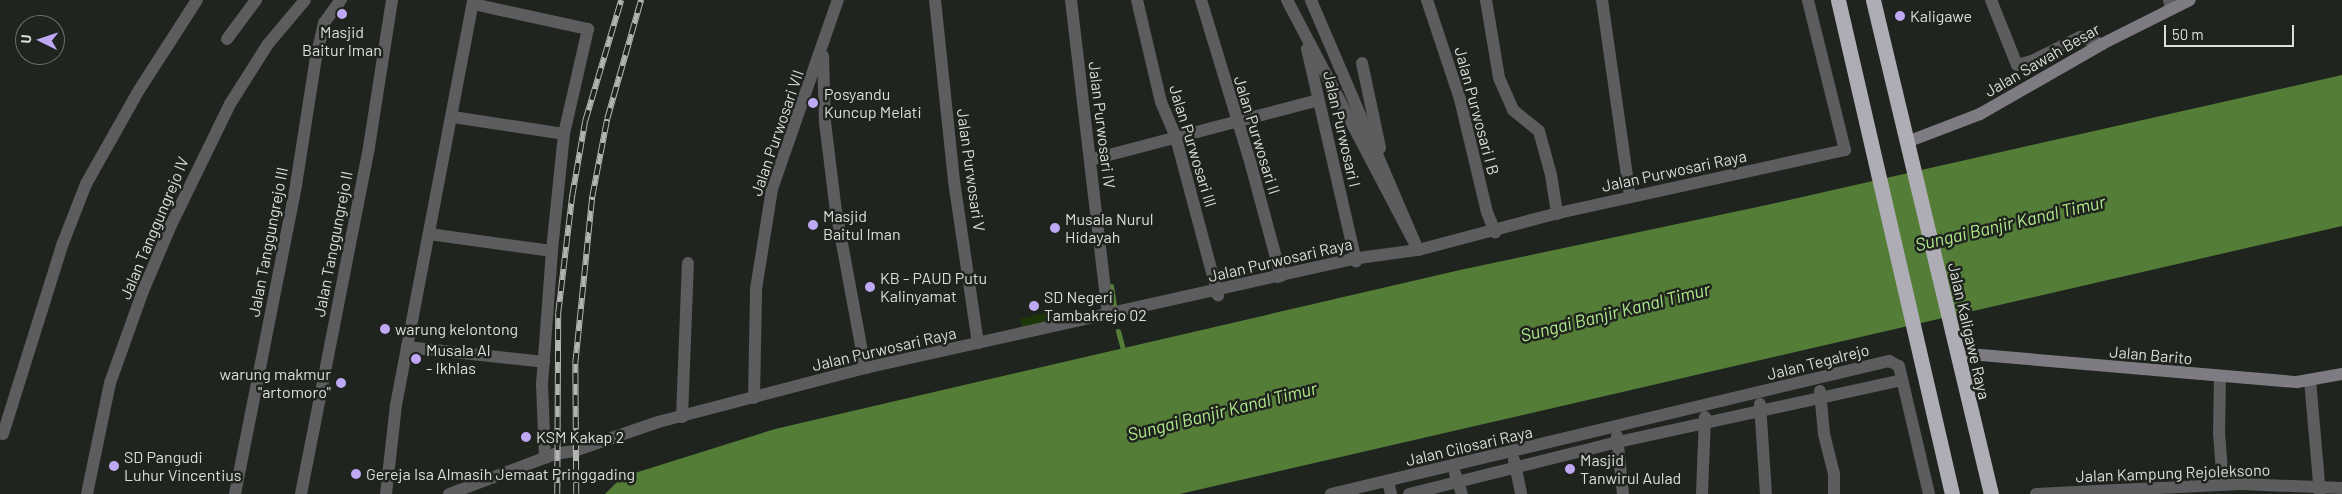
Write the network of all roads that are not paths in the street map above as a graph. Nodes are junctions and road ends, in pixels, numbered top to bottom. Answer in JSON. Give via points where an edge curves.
{"nodes":[{"id":1,"x":197,"y":0,"type":"edge"},
{"id":2,"x":256,"y":0,"type":"edge"},
{"id":3,"x":305,"y":0,"type":"edge"},
{"id":4,"x":341,"y":0,"type":"edge"},
{"id":5,"x":392,"y":0,"type":"edge"},
{"id":6,"x":838,"y":0,"type":"edge"},
{"id":7,"x":936,"y":0,"type":"edge"},
{"id":8,"x":1071,"y":0,"type":"edge"},
{"id":9,"x":1137,"y":0,"type":"edge"},
{"id":10,"x":1201,"y":0,"type":"edge"},
{"id":11,"x":1287,"y":0,"type":"edge"},
{"id":12,"x":1295,"y":0,"type":"edge"},
{"id":13,"x":1311,"y":0,"type":"edge"},
{"id":14,"x":1427,"y":0,"type":"edge"},
{"id":15,"x":1486,"y":0,"type":"edge"},
{"id":16,"x":1602,"y":0,"type":"edge"},
{"id":17,"x":1808,"y":0,"type":"edge"},
{"id":18,"x":1838,"y":0,"type":"edge"},
{"id":19,"x":1873,"y":0,"type":"edge"},
{"id":20,"x":1991,"y":0,"type":"edge"},
{"id":21,"x":2190,"y":0,"type":"edge"},
{"id":22,"x":473,"y":2,"type":"edge"},
{"id":23,"x":2170,"y":4,"type":"edge"},
{"id":24,"x":228,"y":39,"type":"dead end"},
{"id":25,"x":2102,"y":44,"type":"junction"},
{"id":26,"x":823,"y":49,"type":"junction"},
{"id":27,"x":1362,"y":63,"type":"dead end"},
{"id":28,"x":1318,"y":100,"type":"junction"},
{"id":29,"x":453,"y":117,"type":"junction"},
{"id":30,"x":1236,"y":121,"type":"junction"},
{"id":31,"x":564,"y":134,"type":"junction"},
{"id":32,"x":1176,"y":138,"type":"junction"},
{"id":33,"x":1907,"y":142,"type":"junction"},
{"id":34,"x":1094,"y":160,"type":"junction"},
{"id":35,"x":1630,"y":197,"type":"junction"},
{"id":36,"x":1554,"y":214,"type":"junction"},
{"id":37,"x":1495,"y":232,"type":"junction"},
{"id":38,"x":429,"y":234,"type":"junction"},
{"id":39,"x":1418,"y":250,"type":"junction"},
{"id":40,"x":552,"y":251,"type":"junction"},
{"id":41,"x":1351,"y":259,"type":"junction"},
{"id":42,"x":688,"y":263,"type":"dead end"},
{"id":43,"x":1277,"y":277,"type":"junction"},
{"id":44,"x":1214,"y":291,"type":"junction"},
{"id":45,"x":1108,"y":315,"type":"junction"},
{"id":46,"x":978,"y":343,"type":"junction"},
{"id":47,"x":407,"y":347,"type":"junction"},
{"id":48,"x":1957,"y":353,"type":"junction"},
{"id":49,"x":544,"y":362,"type":"junction"},
{"id":50,"x":865,"y":368,"type":"junction"},
{"id":51,"x":2342,"y":374,"type":"edge"},
{"id":52,"x":2220,"y":377,"type":"junction"},
{"id":53,"x":1817,"y":380,"type":"junction"},
{"id":54,"x":1902,"y":380,"type":"junction"},
{"id":55,"x":2310,"y":380,"type":"junction"},
{"id":56,"x":1759,"y":394,"type":"junction"},
{"id":57,"x":754,"y":398,"type":"junction"},
{"id":58,"x":1822,"y":398,"type":"junction"},
{"id":59,"x":1703,"y":408,"type":"junction"},
{"id":60,"x":1762,"y":412,"type":"junction"},
{"id":61,"x":682,"y":417,"type":"junction"},
{"id":62,"x":1704,"y":424,"type":"junction"},
{"id":63,"x":1615,"y":428,"type":"junction"},
{"id":64,"x":3,"y":434,"type":"dead end"},
{"id":65,"x":1618,"y":442,"type":"junction"},
{"id":66,"x":1512,"y":452,"type":"junction"},
{"id":67,"x":545,"y":458,"type":"junction"},
{"id":68,"x":1452,"y":466,"type":"junction"},
{"id":69,"x":1515,"y":467,"type":"junction"},
{"id":70,"x":1458,"y":481,"type":"junction"},
{"id":71,"x":2223,"y":484,"type":"junction"},
{"id":72,"x":1389,"y":488,"type":"edge"},
{"id":73,"x":2342,"y":488,"type":"edge"},
{"id":74,"x":2320,"y":491,"type":"edge"},
{"id":75,"x":87,"y":494,"type":"edge"},
{"id":76,"x":235,"y":494,"type":"edge"},
{"id":77,"x":301,"y":494,"type":"edge"},
{"id":78,"x":386,"y":494,"type":"edge"},
{"id":79,"x":449,"y":494,"type":"edge"},
{"id":80,"x":1331,"y":494,"type":"edge"},
{"id":81,"x":1409,"y":494,"type":"edge"},
{"id":82,"x":1462,"y":494,"type":"edge"},
{"id":83,"x":1522,"y":494,"type":"edge"},
{"id":84,"x":1623,"y":494,"type":"edge"},
{"id":85,"x":1702,"y":494,"type":"edge"},
{"id":86,"x":1766,"y":494,"type":"edge"},
{"id":87,"x":1834,"y":494,"type":"edge"},
{"id":88,"x":1929,"y":494,"type":"edge"},
{"id":89,"x":1952,"y":494,"type":"edge"},
{"id":90,"x":1991,"y":494,"type":"edge"},
{"id":91,"x":2036,"y":494,"type":"edge"}],
"edges":[{"from":1,"to":64,"type":"street","via":[[139,90],[86,184],[63,243]]},
{"from":2,"to":24,"type":"street"},
{"from":3,"to":75,"type":"street","name":"Jalan Tanggungrejo IV","via":[[268,44],[230,104],[162,244],[110,383]]},
{"from":4,"to":76,"type":"street","name":"Jalan Tanggungrejo III","via":[[324,23],[316,58],[296,185]]},
{"from":5,"to":77,"type":"street","name":"Jalan Tanggungrejo II","via":[[369,147]]},
{"from":6,"to":26,"type":"street","name":"Jalan Purwosari VII"},
{"from":7,"to":46,"type":"street","name":"Jalan Purwosari V","via":[[954,180]]},
{"from":8,"to":34,"type":"street","name":"Jalan Purwosari IV"},
{"from":9,"to":32,"type":"street","name":"Jalan Purwosari III","via":[[1161,102]]},
{"from":10,"to":30,"type":"street","name":"Jalan Purwosari II"},
{"from":11,"to":39,"type":"street"},
{"from":12,"to":28,"type":"street","name":"Jalan Purwosari I"},
{"from":13,"to":39,"type":"street"},
{"from":14,"to":37,"type":"street","name":"Jalan Purwosari I B","via":[[1460,99],[1487,212]]},
{"from":15,"to":36,"type":"street","via":[[1499,78],[1513,110],[1539,131],[1551,175],[1557,214]]},
{"from":16,"to":35,"type":"street"},
{"from":17,"to":35,"type":"street","name":"Jalan Purwosari Raya","via":[[1845,150]]},
{"from":18,"to":89,"type":"highway"},
{"from":19,"to":33,"type":"highway","name":"Jalan Kaligawe Raya"},
{"from":20,"to":25,"type":"street","via":[[2002,35],[2017,65],[2080,37]]},
{"from":21,"to":23,"type":"street","name":"Jalan Sawah Besar"},
{"from":22,"to":29,"type":"street"},
{"from":22,"to":31,"type":"street","via":[[587,28]]},
{"from":23,"to":25,"type":"street","name":"Jalan Sawah Besar"},
{"from":25,"to":33,"type":"street","name":"Jalan Sawah Besar","via":[[1980,114]]},
{"from":26,"to":50,"type":"street","via":[[825,122],[836,211]]},
{"from":26,"to":57,"type":"street","name":"Jalan Purwosari VII","via":[[772,189],[756,289]]},
{"from":27,"to":39,"type":"street","via":[[1396,212]]},
{"from":28,"to":30,"type":"street"},
{"from":28,"to":41,"type":"street","name":"Jalan Purwosari I","via":[[1356,261]]},
{"from":29,"to":31,"type":"street"},
{"from":29,"to":38,"type":"street"},
{"from":30,"to":32,"type":"street"},
{"from":30,"to":43,"type":"street","name":"Jalan Purwosari II","via":[[1281,276]]},
{"from":31,"to":40,"type":"street"},
{"from":32,"to":34,"type":"street"},
{"from":32,"to":44,"type":"street","name":"Jalan Purwosari III","via":[[1218,295]]},
{"from":33,"to":48,"type":"highway","name":"Jalan Kaligawe Raya"},
{"from":34,"to":45,"type":"street","name":"Jalan Purwosari IV"},
{"from":35,"to":36,"type":"street","name":"Jalan Purwosari Raya"},
{"from":36,"to":37,"type":"street","name":"Jalan Purwosari Raya"},
{"from":37,"to":39,"type":"street","name":"Jalan Purwosari Raya"},
{"from":38,"to":40,"type":"street"},
{"from":38,"to":47,"type":"street"},
{"from":39,"to":41,"type":"street","name":"Jalan Purwosari Raya"},
{"from":40,"to":49,"type":"street"},
{"from":41,"to":43,"type":"street","name":"Jalan Purwosari Raya"},
{"from":42,"to":61,"type":"street"},
{"from":43,"to":44,"type":"street","name":"Jalan Purwosari Raya"},
{"from":44,"to":45,"type":"street","name":"Jalan Purwosari Raya"},
{"from":45,"to":46,"type":"street","name":"Jalan Purwosari Raya"},
{"from":46,"to":50,"type":"street","name":"Jalan Purwosari Raya"},
{"from":47,"to":49,"type":"street"},
{"from":47,"to":78,"type":"street"},
{"from":48,"to":52,"type":"street","name":"Jalan Barito"},
{"from":48,"to":90,"type":"highway","name":"Jalan Kaligawe Raya"},
{"from":49,"to":67,"type":"street"},
{"from":50,"to":57,"type":"street","name":"Jalan Purwosari Raya"},
{"from":51,"to":55,"type":"street","name":"Jalan Barito"},
{"from":52,"to":55,"type":"street","name":"Jalan Barito"},
{"from":52,"to":71,"type":"street","via":[[2219,433]]},
{"from":53,"to":54,"type":"street","name":"Jalan Tegalrejo","via":[[1890,361],[1899,366]]},
{"from":53,"to":56,"type":"street","name":"Jalan Tegalrejo"},
{"from":53,"to":58,"type":"street"},
{"from":54,"to":58,"type":"street"},
{"from":54,"to":88,"type":"street","name":"Jalan Tegalrejo"},
{"from":55,"to":74,"type":"street"},
{"from":56,"to":59,"type":"street","name":"Jalan Tegalrejo"},
{"from":56,"to":60,"type":"street"},
{"from":57,"to":61,"type":"street","name":"Jalan Purwosari Raya"},
{"from":58,"to":60,"type":"street"},
{"from":58,"to":87,"type":"street"},
{"from":59,"to":62,"type":"street"},
{"from":59,"to":63,"type":"street","name":"Jalan Tegalrejo"},
{"from":60,"to":62,"type":"street"},
{"from":60,"to":86,"type":"street"},
{"from":61,"to":67,"type":"street","name":"Jalan Purwosari Raya"},
{"from":62,"to":65,"type":"street"},
{"from":62,"to":85,"type":"street"},
{"from":63,"to":65,"type":"street"},
{"from":63,"to":66,"type":"street","name":"Jalan Cilosari Raya"},
{"from":65,"to":69,"type":"street"},
{"from":65,"to":84,"type":"street"},
{"from":66,"to":68,"type":"street","name":"Jalan Cilosari Raya"},
{"from":66,"to":69,"type":"street"},
{"from":67,"to":79,"type":"street","name":"Jalan Purwosari Raya"},
{"from":68,"to":70,"type":"street"},
{"from":68,"to":72,"type":"street","name":"Jalan Cilosari Raya"},
{"from":69,"to":70,"type":"street"},
{"from":69,"to":83,"type":"street"},
{"from":70,"to":81,"type":"street"},
{"from":70,"to":82,"type":"street"},
{"from":71,"to":74,"type":"street","name":"Jalan Kampung Rejoleksono"},
{"from":71,"to":91,"type":"street","name":"Jalan Kampung Rejoleksono"},
{"from":72,"to":80,"type":"street","name":"Jalan Cilosari Raya"},
{"from":73,"to":74,"type":"street","name":"Jalan Kampung Rejoleksono"}]}
